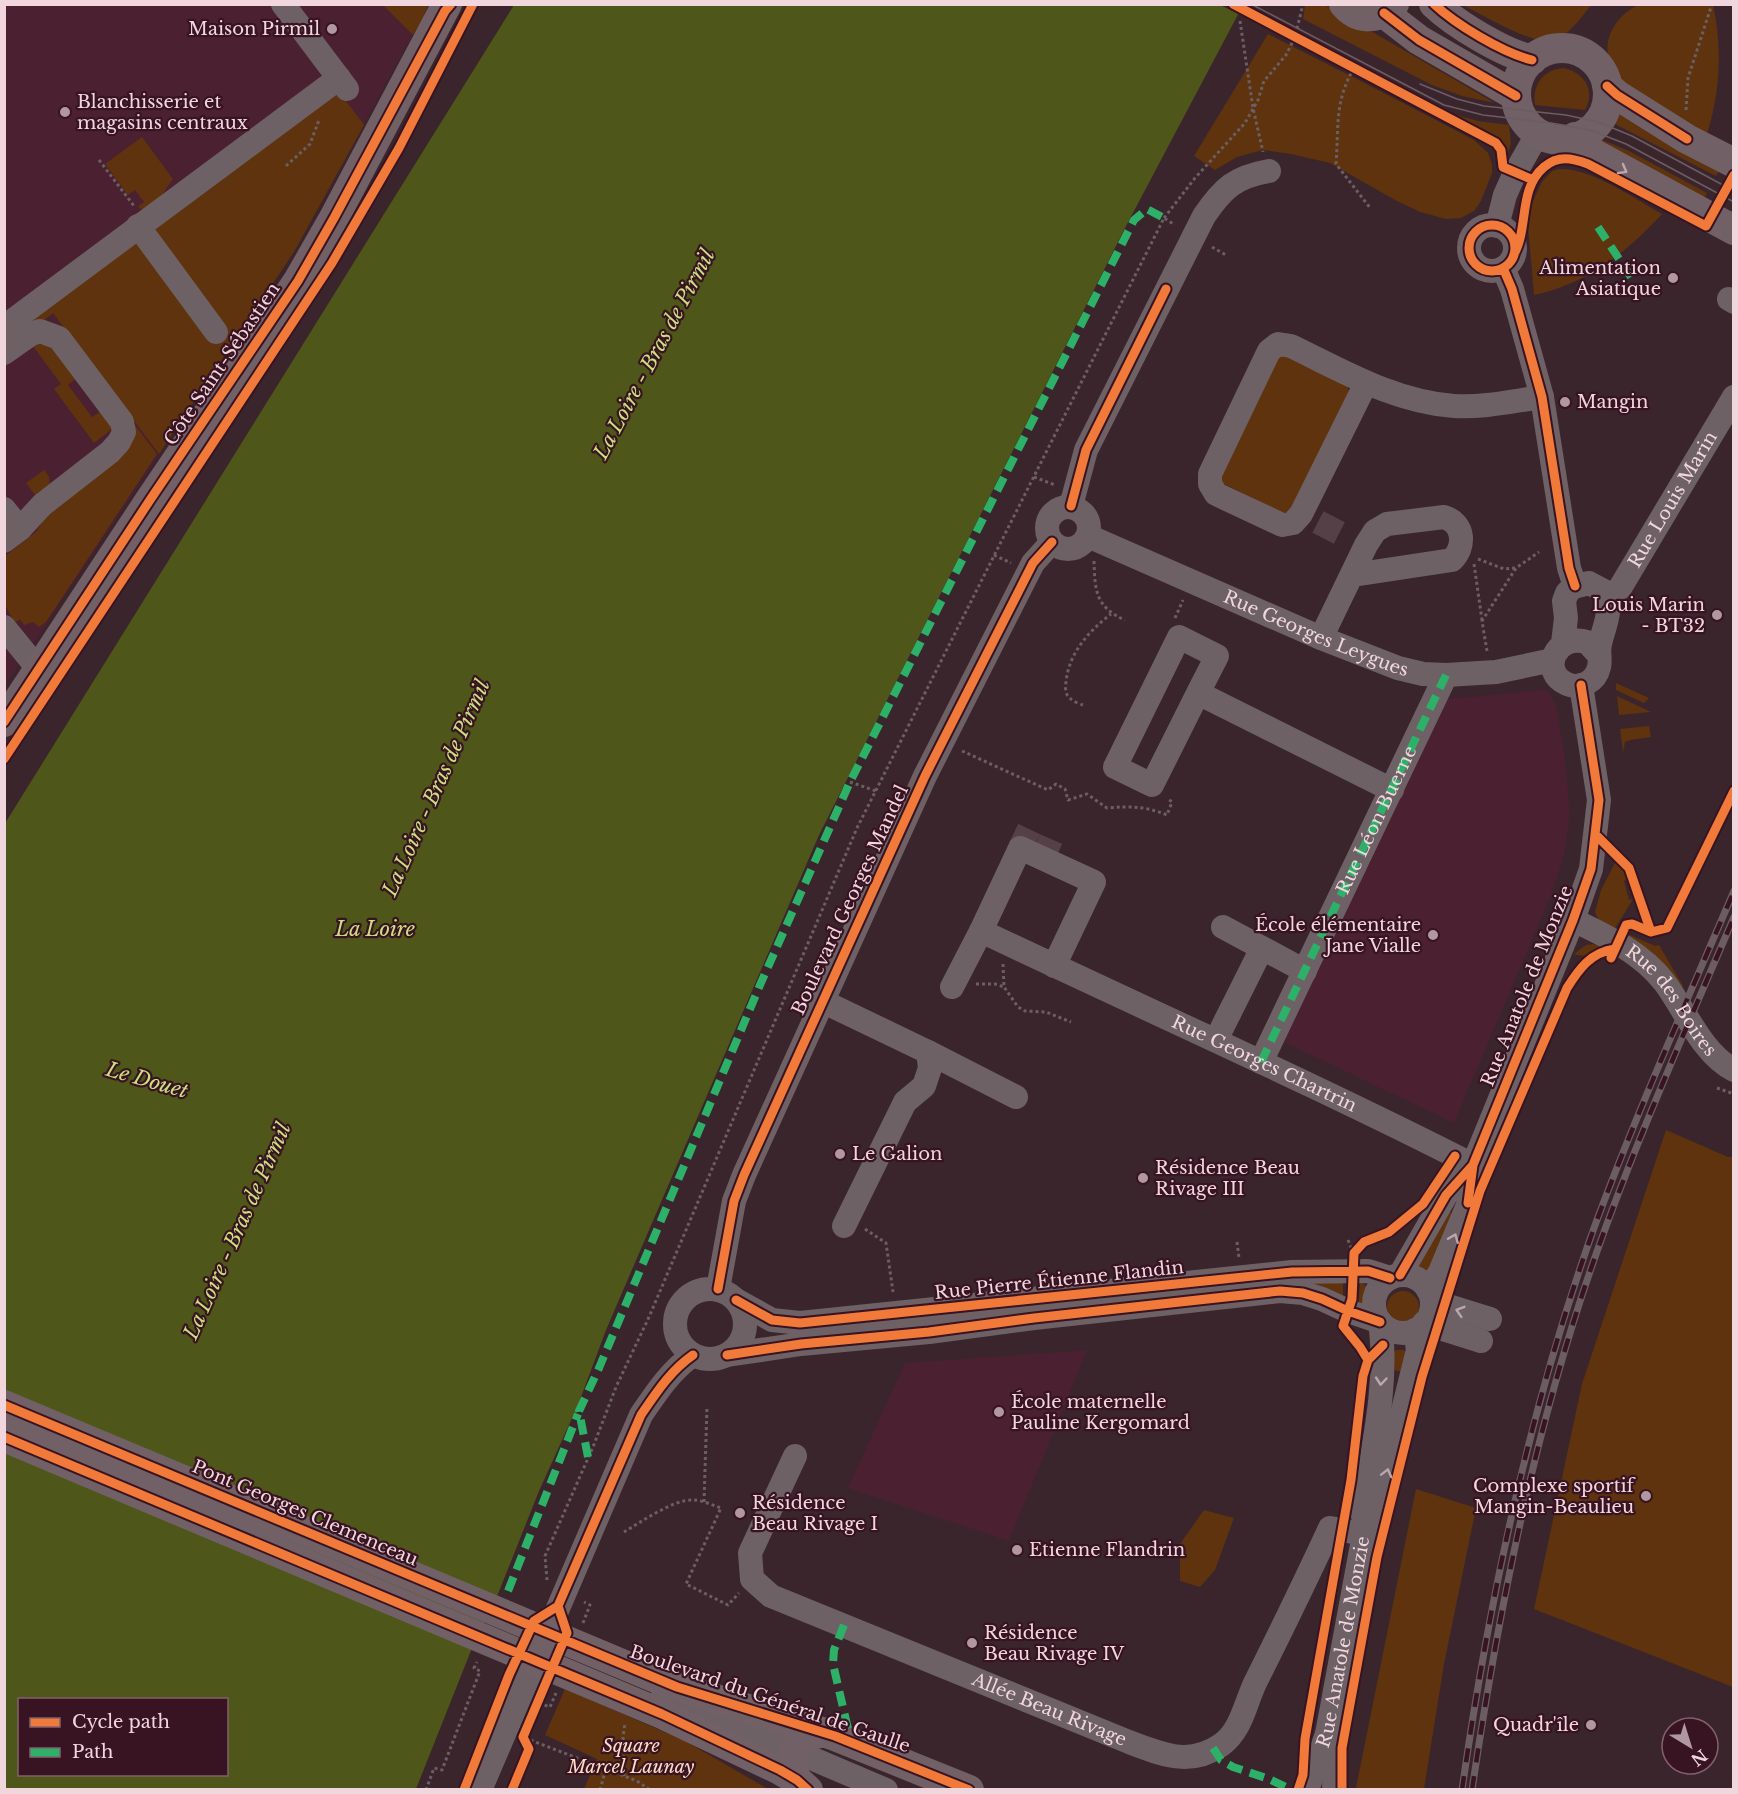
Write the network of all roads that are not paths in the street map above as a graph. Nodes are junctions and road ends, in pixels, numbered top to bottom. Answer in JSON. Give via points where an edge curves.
{"nodes":[{"id":1,"x":283,"y":4,"type":"edge"},
{"id":2,"x":1344,"y":4,"type":"edge"},
{"id":3,"x":1434,"y":4,"type":"edge"},
{"id":4,"x":444,"y":6,"type":"edge"},
{"id":5,"x":1389,"y":9,"type":"edge"},
{"id":6,"x":1532,"y":60,"type":"junction"},
{"id":7,"x":1607,"y":86,"type":"junction"},
{"id":8,"x":1516,"y":96,"type":"junction"},
{"id":9,"x":1538,"y":133,"type":"junction"},
{"id":10,"x":1575,"y":138,"type":"junction"},
{"id":11,"x":1734,"y":163,"type":"edge"},
{"id":12,"x":1269,"y":171,"type":"road end"},
{"id":13,"x":141,"y":224,"type":"junction"},
{"id":14,"x":1497,"y":226,"type":"junction"},
{"id":15,"x":1734,"y":230,"type":"edge"},
{"id":16,"x":1503,"y":268,"type":"junction"},
{"id":17,"x":4,"y":327,"type":"edge"},
{"id":18,"x":216,"y":332,"type":"dead end"},
{"id":19,"x":4,"y":353,"type":"edge"},
{"id":20,"x":1366,"y":383,"type":"junction"},
{"id":21,"x":1734,"y":397,"type":"edge"},
{"id":22,"x":1542,"y":398,"type":"junction"},
{"id":23,"x":1726,"y":426,"type":"edge"},
{"id":24,"x":1071,"y":506,"type":"junction"},
{"id":25,"x":4,"y":508,"type":"edge"},
{"id":26,"x":12,"y":535,"type":"edge"},
{"id":27,"x":1088,"y":536,"type":"junction"},
{"id":28,"x":1052,"y":542,"type":"junction"},
{"id":29,"x":1353,"y":575,"type":"junction"},
{"id":30,"x":1575,"y":586,"type":"junction"},
{"id":31,"x":1607,"y":608,"type":"junction"},
{"id":32,"x":1566,"y":618,"type":"junction"},
{"id":33,"x":4,"y":627,"type":"edge"},
{"id":34,"x":1321,"y":638,"type":"junction"},
{"id":35,"x":1558,"y":652,"type":"junction"},
{"id":36,"x":1598,"y":654,"type":"junction"},
{"id":37,"x":39,"y":670,"type":"junction"},
{"id":38,"x":1446,"y":675,"type":"junction"},
{"id":39,"x":1581,"y":685,"type":"junction"},
{"id":40,"x":1198,"y":693,"type":"junction"},
{"id":41,"x":4,"y":722,"type":"edge"},
{"id":42,"x":1392,"y":789,"type":"junction"},
{"id":43,"x":1573,"y":920,"type":"junction"},
{"id":44,"x":1223,"y":927,"type":"dead end"},
{"id":45,"x":981,"y":932,"type":"junction"},
{"id":46,"x":1262,"y":948,"type":"junction"},
{"id":47,"x":1054,"y":966,"type":"junction"},
{"id":48,"x":1305,"y":971,"type":"junction"},
{"id":49,"x":952,"y":987,"type":"dead end"},
{"id":50,"x":822,"y":1001,"type":"junction"},
{"id":51,"x":1216,"y":1040,"type":"junction"},
{"id":52,"x":928,"y":1052,"type":"junction"},
{"id":53,"x":1261,"y":1062,"type":"junction"},
{"id":54,"x":1734,"y":1070,"type":"edge"},
{"id":55,"x":1016,"y":1097,"type":"dead end"},
{"id":56,"x":1473,"y":1165,"type":"junction"},
{"id":57,"x":846,"y":1222,"type":"road end"},
{"id":58,"x":1395,"y":1276,"type":"junction"},
{"id":59,"x":727,"y":1295,"type":"junction"},
{"id":60,"x":1425,"y":1311,"type":"junction"},
{"id":61,"x":1380,"y":1322,"type":"junction"},
{"id":62,"x":1485,"y":1330,"type":"dead end"},
{"id":63,"x":693,"y":1355,"type":"junction"},
{"id":64,"x":728,"y":1355,"type":"junction"},
{"id":65,"x":4,"y":1405,"type":"edge"},
{"id":66,"x":4,"y":1421,"type":"edge"},
{"id":67,"x":4,"y":1437,"type":"edge"},
{"id":68,"x":795,"y":1456,"type":"dead end"},
{"id":69,"x":1366,"y":1531,"type":"junction"},
{"id":70,"x":587,"y":1665,"type":"junction"},
{"id":71,"x":823,"y":1732,"type":"junction"},
{"id":72,"x":1327,"y":1734,"type":"junction"},
{"id":73,"x":800,"y":1774,"type":"edge"},
{"id":74,"x":480,"y":1790,"type":"edge"},
{"id":75,"x":886,"y":1790,"type":"edge"},
{"id":76,"x":969,"y":1790,"type":"edge"},
{"id":77,"x":1307,"y":1790,"type":"edge"},
{"id":78,"x":1334,"y":1790,"type":"edge"}],
"edges":[{"from":1,"to":13,"type":"street","via":[[343,84],[317,95]]},
{"from":2,"to":5,"type":"main road","via":[[1360,16],[1376,16]]},
{"from":3,"to":6,"type":"main road","via":[[1463,26]]},
{"from":4,"to":37,"type":"main road","name":"Côte Saint-Sébastien","via":[[298,281]]},
{"from":5,"to":8,"type":"main road","via":[[1419,40]]},
{"from":6,"to":7,"type":"main road","via":[[1554,49],[1579,51],[1597,64]]},
{"from":6,"to":8,"type":"main road","via":[[1519,79]]},
{"from":7,"to":10,"type":"main road","via":[[1603,114],[1590,130]]},
{"from":7,"to":11,"type":"main road","via":[[1677,133]]},
{"from":8,"to":9,"type":"main road","via":[[1522,115]]},
{"from":9,"to":10,"type":"main road","via":[[1552,138]]},
{"from":9,"to":14,"type":"street","via":[[1505,195]]},
{"from":10,"to":15,"type":"main road","one_way":true,"via":[[1586,149]]},
{"from":12,"to":24,"type":"street","via":[[1236,180],[1204,216],[1086,450]]},
{"from":13,"to":17,"type":"street"},
{"from":13,"to":18,"type":"street"},
{"from":14,"to":16,"type":"street","via":[[1510,234],[1514,244],[1513,258]]},
{"from":14,"to":16,"type":"street","via":[[1475,233],[1469,244],[1470,254],[1483,269]]},
{"from":16,"to":22,"type":"street"},
{"from":19,"to":26,"type":"street","via":[[40,331],[59,338],[122,422],[124,432],[110,452],[42,505]]},
{"from":20,"to":20,"type":"street","via":[[1291,346],[1278,345],[1269,351],[1210,474],[1209,484],[1216,494],[1282,525],[1310,518]]},
{"from":20,"to":22,"type":"street","via":[[1419,401],[1456,406]]},
{"from":21,"to":23,"type":"street","name":"Rue Louis Marin"},
{"from":22,"to":30,"type":"street"},
{"from":23,"to":31,"type":"street","name":"Rue Louis Marin"},
{"from":24,"to":27,"type":"street","via":[[1087,517]]},
{"from":24,"to":28,"type":"street","via":[[1057,509],[1048,521]]},
{"from":25,"to":26,"type":"street"},
{"from":27,"to":28,"type":"street","via":[[1072,549]]},
{"from":27,"to":34,"type":"street","name":"Rue Georges Leygues"},
{"from":28,"to":50,"type":"street","name":"Boulevard Georges Mandel","via":[[1033,562],[942,742]]},
{"from":29,"to":29,"type":"street","via":[[1357,541],[1387,525],[1444,517],[1459,527],[1461,545],[1452,560]]},
{"from":29,"to":34,"type":"street"},
{"from":30,"to":31,"type":"street","via":[[1597,586]]},
{"from":30,"to":32,"type":"street","via":[[1564,601]]},
{"from":31,"to":32,"type":"street","via":[[1594,628],[1587,630]]},
{"from":31,"to":36,"type":"street"},
{"from":32,"to":35,"type":"street"},
{"from":33,"to":37,"type":"street"},
{"from":34,"to":38,"type":"street","name":"Rue Georges Leygues","via":[[1398,668]]},
{"from":35,"to":36,"type":"street","via":[[1571,640],[1587,642]]},
{"from":35,"to":38,"type":"street","name":"Rue Georges Leygues","via":[[1496,672]]},
{"from":35,"to":39,"type":"street","via":[[1556,674],[1569,685]]},
{"from":36,"to":39,"type":"street","via":[[1599,669]]},
{"from":37,"to":41,"type":"main road","name":"Côte Saint-Sébastien"},
{"from":38,"to":42,"type":"street","name":"Rue Léon Buerne"},
{"from":39,"to":43,"type":"street","name":"Rue Anatole de Monzie","via":[[1599,800],[1591,869]]},
{"from":40,"to":40,"type":"street","via":[[1217,656],[1179,637],[1115,766],[1152,785]]},
{"from":40,"to":42,"type":"street"},
{"from":42,"to":48,"type":"street","name":"Rue Léon Buerne"},
{"from":43,"to":54,"type":"street","name":"Rue des Boires","via":[[1629,950],[1653,969],[1714,1056]]},
{"from":43,"to":56,"type":"street","name":"Rue Anatole de Monzie"},
{"from":44,"to":46,"type":"street"},
{"from":45,"to":47,"type":"street","name":"Rue Georges Chartrin"},
{"from":45,"to":47,"type":"street","via":[[1020,848],[1094,882]]},
{"from":45,"to":49,"type":"street"},
{"from":46,"to":48,"type":"street"},
{"from":46,"to":51,"type":"street"},
{"from":47,"to":51,"type":"street","name":"Rue Georges Chartrin"},
{"from":48,"to":53,"type":"street","name":"Rue Léon Buerne"},
{"from":50,"to":52,"type":"street"},
{"from":50,"to":59,"type":"street","name":"Boulevard Georges Mandel","via":[[737,1192]]},
{"from":51,"to":53,"type":"street","name":"Rue Georges Chartrin"},
{"from":52,"to":55,"type":"street"},
{"from":52,"to":57,"type":"street","via":[[930,1068],[924,1086],[905,1102]]},
{"from":53,"to":56,"type":"street","name":"Rue Georges Chartrin"},
{"from":56,"to":58,"type":"street","name":"Rue Anatole de Monzie","via":[[1446,1195]]},
{"from":60,"to":56,"type":"street","name":"Rue Anatole de Monzie","one_way":true,"via":[[1468,1205]]},
{"from":58,"to":59,"type":"street","name":"Rue Pierre Étienne Flandin","via":[[1368,1270],[1292,1272],[800,1323],[772,1320]]},
{"from":58,"to":60,"type":"street","via":[[1417,1278]]},
{"from":58,"to":61,"type":"street","via":[[1378,1288],[1374,1300]]},
{"from":59,"to":63,"type":"street","via":[[705,1289],[682,1303],[676,1314],[676,1335]]},
{"from":59,"to":64,"type":"street","via":[[745,1317],[741,1342]]},
{"from":60,"to":61,"type":"street","via":[[1397,1332]]},
{"from":60,"to":62,"type":"street"},
{"from":69,"to":60,"type":"street","name":"Rue Anatole de Monzie","one_way":true,"via":[[1377,1515]]},
{"from":61,"to":64,"type":"street","name":"Rue Pierre Étienne Flandin","via":[[1322,1299],[1280,1290]]},
{"from":61,"to":69,"type":"street","name":"Rue Anatole de Monzie","one_way":true,"via":[[1383,1345],[1379,1400],[1362,1513]]},
{"from":63,"to":64,"type":"street","via":[[710,1360]]},
{"from":63,"to":74,"type":"street","via":[[660,1388],[641,1415]]},
{"from":65,"to":70,"type":"main road","name":"Pont Georges Clemenceau"},
{"from":66,"to":70,"type":"street","name":"Pont Georges Clemenceau"},
{"from":67,"to":70,"type":"main road"},
{"from":68,"to":69,"type":"street","name":"Allée Beau Rivage","via":[[750,1553],[752,1579],[771,1596],[1130,1742],[1181,1758],[1202,1754],[1222,1744],[1238,1726],[1254,1684],[1330,1528]]},
{"from":69,"to":72,"type":"street","name":"Rue Anatole de Monzie"},
{"from":70,"to":71,"type":"main road","name":"Boulevard du Général de Gaulle","via":[[677,1686]]},
{"from":70,"to":73,"type":"street","name":"Boulevard du Général de Gaulle","via":[[712,1716]]},
{"from":70,"to":73,"type":"main road","name":"Boulevard du Général de Gaulle","via":[[633,1702]]},
{"from":71,"to":73,"type":"main road","name":"Boulevard du Général de Gaulle","via":[[805,1736]]},
{"from":71,"to":76,"type":"main road","name":"Boulevard du Général de Gaulle"},
{"from":72,"to":77,"type":"street","name":"Rue Anatole de Monzie"},
{"from":72,"to":78,"type":"street","via":[[1335,1754]]},
{"from":73,"to":75,"type":"street","name":"Boulevard du Général de Gaulle"}]}
